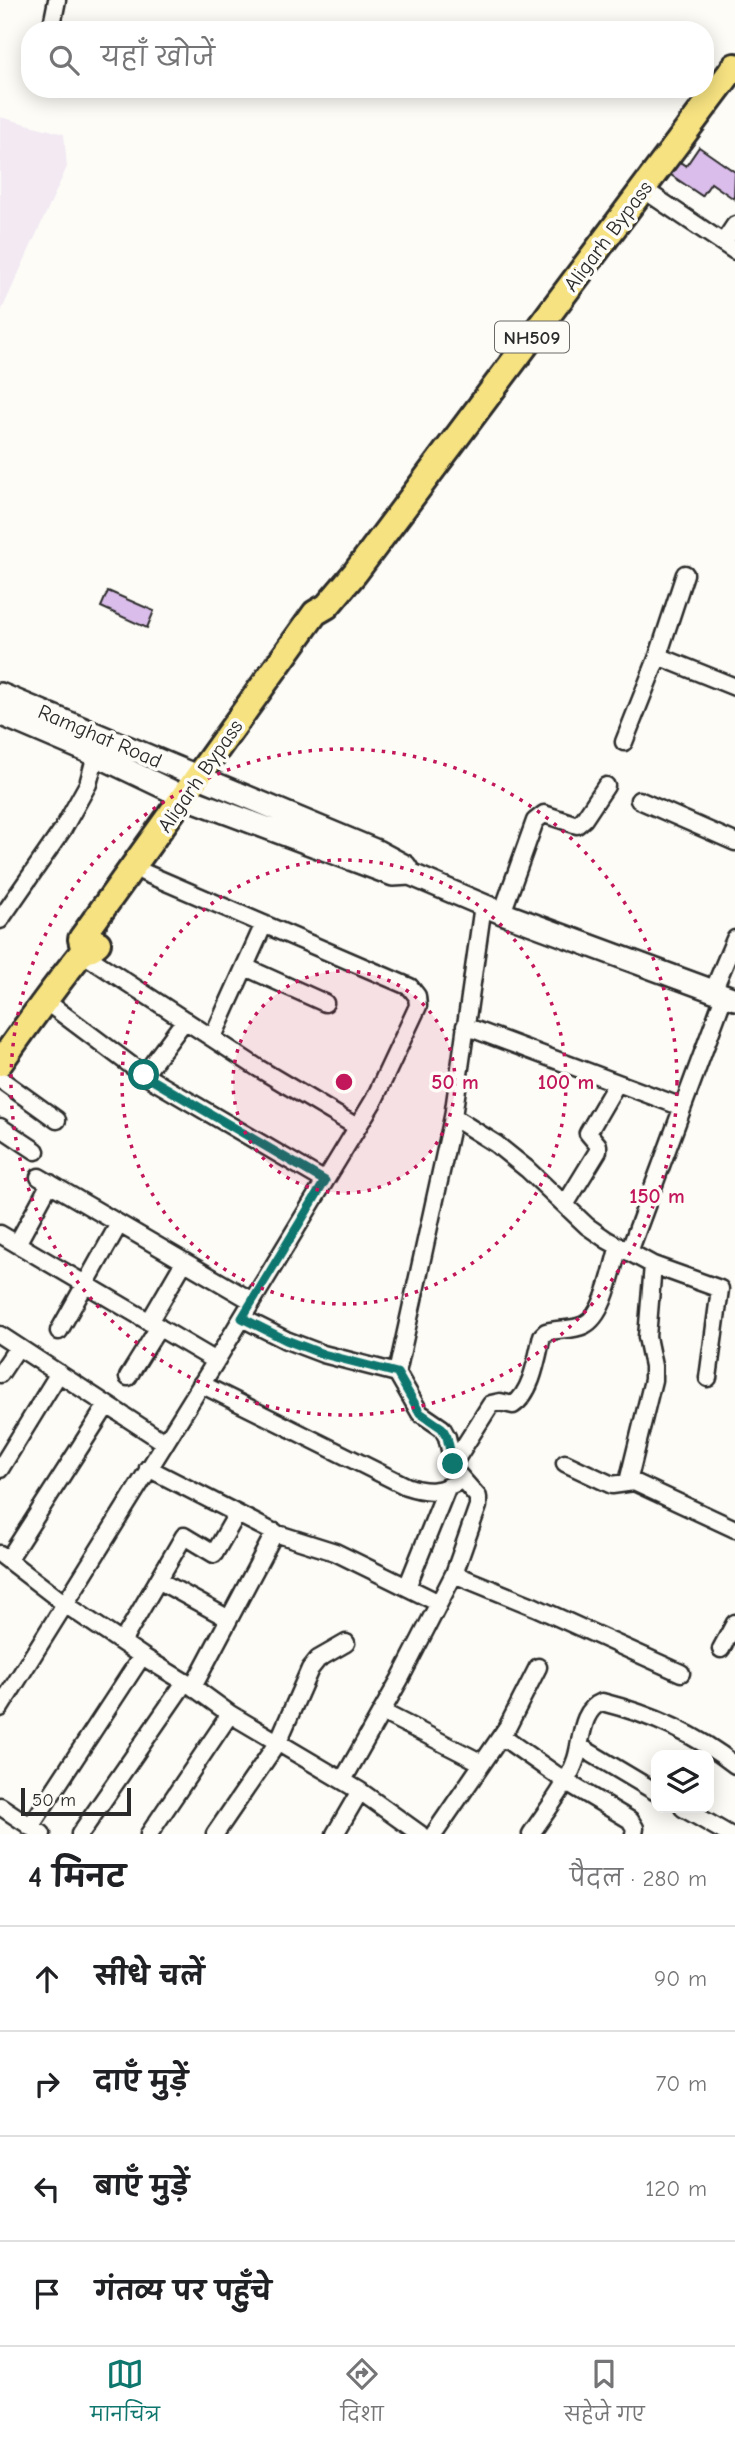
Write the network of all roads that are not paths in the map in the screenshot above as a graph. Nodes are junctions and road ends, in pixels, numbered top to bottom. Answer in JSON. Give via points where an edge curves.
{"nodes":[{"id":1,"x":57,"y":0,"type":"edge"},
{"id":2,"x":53,"y":21,"type":"edge"},
{"id":3,"x":732,"y":75,"type":"edge"},
{"id":4,"x":643,"y":189,"type":"junction"},
{"id":5,"x":735,"y":225,"type":"edge"},
{"id":6,"x":729,"y":247,"type":"edge"},
{"id":7,"x":685,"y":575,"type":"dead end"},
{"id":8,"x":659,"y":656,"type":"junction"},
{"id":9,"x":735,"y":687,"type":"edge"},
{"id":10,"x":0,"y":694,"type":"edge"},
{"id":11,"x":0,"y":714,"type":"edge"},
{"id":12,"x":624,"y":742,"type":"dead end"},
{"id":13,"x":99,"y":745,"type":"junction"},
{"id":14,"x":606,"y":786,"type":"dead end"},
{"id":15,"x":198,"y":790,"type":"junction"},
{"id":16,"x":639,"y":800,"type":"dead end"},
{"id":17,"x":735,"y":842,"type":"edge"},
{"id":18,"x":145,"y":873,"type":"junction"},
{"id":19,"x":493,"y":909,"type":"junction"},
{"id":20,"x":0,"y":920,"type":"edge"},
{"id":21,"x":264,"y":924,"type":"junction"},
{"id":22,"x":735,"y":939,"type":"edge"},
{"id":23,"x":83,"y":952,"type":"junction"},
{"id":24,"x":245,"y":967,"type":"junction"},
{"id":25,"x":724,"y":995,"type":"edge"},
{"id":26,"x":44,"y":1000,"type":"junction"},
{"id":27,"x":325,"y":1003,"type":"dead end"},
{"id":28,"x":186,"y":1020,"type":"junction"},
{"id":29,"x":465,"y":1026,"type":"junction"},
{"id":30,"x":213,"y":1037,"type":"junction"},
{"id":31,"x":0,"y":1063,"type":"edge"},
{"id":32,"x":144,"y":1075,"type":"junction"},
{"id":33,"x":0,"y":1079,"type":"edge"},
{"id":34,"x":617,"y":1083,"type":"junction"},
{"id":35,"x":682,"y":1107,"type":"junction"},
{"id":36,"x":453,"y":1117,"type":"junction"},
{"id":37,"x":57,"y":1121,"type":"dead end"},
{"id":38,"x":0,"y":1127,"type":"edge"},
{"id":39,"x":358,"y":1127,"type":"junction"},
{"id":40,"x":36,"y":1151,"type":"dead end"},
{"id":41,"x":325,"y":1181,"type":"junction"},
{"id":42,"x":565,"y":1205,"type":"junction"},
{"id":43,"x":119,"y":1224,"type":"junction"},
{"id":44,"x":0,"y":1234,"type":"edge"},
{"id":45,"x":17,"y":1244,"type":"junction"},
{"id":46,"x":624,"y":1249,"type":"junction"},
{"id":47,"x":184,"y":1262,"type":"junction"},
{"id":48,"x":653,"y":1265,"type":"junction"},
{"id":49,"x":85,"y":1284,"type":"junction"},
{"id":50,"x":728,"y":1291,"type":"edge"},
{"id":51,"x":252,"y":1301,"type":"junction"},
{"id":52,"x":242,"y":1318,"type":"junction"},
{"id":53,"x":154,"y":1324,"type":"junction"},
{"id":54,"x":59,"y":1331,"type":"dead end"},
{"id":55,"x":0,"y":1335,"type":"edge"},
{"id":56,"x":18,"y":1347,"type":"junction"},
{"id":57,"x":216,"y":1361,"type":"junction"},
{"id":58,"x":59,"y":1373,"type":"junction"},
{"id":59,"x":397,"y":1373,"type":"junction"},
{"id":60,"x":0,"y":1374,"type":"edge"},
{"id":61,"x":128,"y":1377,"type":"dead end"},
{"id":62,"x":708,"y":1378,"type":"dead end"},
{"id":63,"x":201,"y":1384,"type":"junction"},
{"id":64,"x":107,"y":1405,"type":"junction"},
{"id":65,"x":164,"y":1442,"type":"junction"},
{"id":66,"x":565,"y":1463,"type":"dead end"},
{"id":67,"x":453,"y":1464,"type":"junction"},
{"id":68,"x":148,"y":1468,"type":"junction"},
{"id":69,"x":0,"y":1469,"type":"edge"},
{"id":70,"x":628,"y":1482,"type":"junction"},
{"id":71,"x":454,"y":1484,"type":"junction"},
{"id":72,"x":237,"y":1514,"type":"junction"},
{"id":73,"x":735,"y":1529,"type":"edge"},
{"id":74,"x":275,"y":1532,"type":"junction"},
{"id":75,"x":4,"y":1557,"type":"edge"},
{"id":76,"x":454,"y":1574,"type":"junction"},
{"id":77,"x":158,"y":1580,"type":"junction"},
{"id":78,"x":407,"y":1587,"type":"junction"},
{"id":79,"x":439,"y":1603,"type":"junction"},
{"id":80,"x":65,"y":1604,"type":"junction"},
{"id":81,"x":229,"y":1619,"type":"junction"},
{"id":82,"x":735,"y":1623,"type":"edge"},
{"id":83,"x":122,"y":1642,"type":"junction"},
{"id":84,"x":346,"y":1643,"type":"dead end"},
{"id":85,"x":721,"y":1649,"type":"dead end"},
{"id":86,"x":142,"y":1656,"type":"junction"},
{"id":87,"x":538,"y":1667,"type":"dead end"},
{"id":88,"x":681,"y":1673,"type":"dead end"},
{"id":89,"x":189,"y":1684,"type":"junction"},
{"id":90,"x":0,"y":1708,"type":"edge"},
{"id":91,"x":382,"y":1712,"type":"junction"},
{"id":92,"x":230,"y":1714,"type":"junction"},
{"id":93,"x":501,"y":1736,"type":"junction"},
{"id":94,"x":278,"y":1742,"type":"junction"},
{"id":95,"x":579,"y":1746,"type":"junction"},
{"id":96,"x":482,"y":1763,"type":"junction"},
{"id":97,"x":735,"y":1765,"type":"edge"},
{"id":98,"x":343,"y":1780,"type":"junction"},
{"id":99,"x":565,"y":1781,"type":"junction"},
{"id":100,"x":651,"y":1789,"type":"edge"},
{"id":101,"x":360,"y":1791,"type":"junction"},
{"id":102,"x":0,"y":1806,"type":"edge"},
{"id":103,"x":693,"y":1813,"type":"edge"},
{"id":104,"x":735,"y":1826,"type":"edge"},
{"id":105,"x":36,"y":1830,"type":"edge"},
{"id":106,"x":80,"y":1834,"type":"edge"},
{"id":107,"x":149,"y":1834,"type":"edge"},
{"id":108,"x":215,"y":1834,"type":"edge"},
{"id":109,"x":335,"y":1834,"type":"edge"},
{"id":110,"x":420,"y":1834,"type":"edge"},
{"id":111,"x":434,"y":1834,"type":"edge"},
{"id":112,"x":531,"y":1834,"type":"edge"},
{"id":113,"x":634,"y":1834,"type":"edge"},
{"id":114,"x":729,"y":1834,"type":"edge"}],
"edges":[{"from":1,"to":2,"type":"street"},
{"from":3,"to":4,"type":"highway","name":"Aligarh Bypass","number":"NH509"},
{"from":4,"to":6,"type":"street"},
{"from":4,"to":15,"type":"highway","name":"Aligarh Bypass","number":"NH509","via":[[327,606],[326,621]]},
{"from":5,"to":6,"type":"street"},
{"from":7,"to":8,"type":"street"},
{"from":8,"to":9,"type":"street"},
{"from":8,"to":12,"type":"street"},
{"from":10,"to":13,"type":"main road","name":"Ramghat Road"},
{"from":11,"to":13,"type":"main road","name":"Ramghat Road"},
{"from":13,"to":15,"type":"main road","name":"Ramghat Road"},
{"from":13,"to":20,"type":"street","via":[[88,784],[63,829]]},
{"from":14,"to":19,"type":"street","via":[[577,825],[544,814],[536,821]]},
{"from":15,"to":18,"type":"highway","name":"Aligarh Bypass","number":"NH509"},
{"from":15,"to":19,"type":"main road","name":"Ramghat Road","via":[[377,851],[405,866],[410,874]]},
{"from":15,"to":23,"type":"highway","name":"Aligarh Bypass","number":"NH509","via":[[81,939]]},
{"from":16,"to":17,"type":"street"},
{"from":18,"to":21,"type":"street"},
{"from":18,"to":23,"type":"highway","name":"Aligarh Bypass","number":"NH509","via":[[95,947]]},
{"from":19,"to":25,"type":"main road","name":"Ramghat Road"},
{"from":19,"to":29,"type":"street"},
{"from":21,"to":24,"type":"street"},
{"from":21,"to":39,"type":"street","via":[[410,987],[417,996],[418,1006]]},
{"from":22,"to":25,"type":"street"},
{"from":23,"to":26,"type":"highway","name":"Aligarh Bypass","number":"NH509"},
{"from":23,"to":28,"type":"street"},
{"from":24,"to":27,"type":"street"},
{"from":24,"to":30,"type":"street"},
{"from":25,"to":35,"type":"street"},
{"from":26,"to":31,"type":"highway","name":"Aligarh Bypass","number":"NH509"},
{"from":26,"to":32,"type":"street"},
{"from":28,"to":30,"type":"street"},
{"from":28,"to":32,"type":"street"},
{"from":29,"to":34,"type":"street"},
{"from":29,"to":36,"type":"street"},
{"from":30,"to":39,"type":"street"},
{"from":32,"to":41,"type":"street"},
{"from":33,"to":37,"type":"street"},
{"from":34,"to":35,"type":"street"},
{"from":34,"to":42,"type":"street","via":[[588,1133],[598,1151]]},
{"from":35,"to":46,"type":"street"},
{"from":36,"to":42,"type":"street","via":[[496,1143]]},
{"from":36,"to":59,"type":"street"},
{"from":38,"to":40,"type":"street"},
{"from":39,"to":41,"type":"street"},
{"from":41,"to":51,"type":"street"},
{"from":42,"to":46,"type":"street","via":[[587,1226]]},
{"from":43,"to":45,"type":"street","via":[[45,1180]]},
{"from":43,"to":47,"type":"street"},
{"from":43,"to":49,"type":"street"},
{"from":44,"to":45,"type":"street"},
{"from":45,"to":49,"type":"street"},
{"from":46,"to":48,"type":"street"},
{"from":46,"to":67,"type":"street","via":[[593,1318],[584,1325],[542,1336],[518,1402],[491,1404]]},
{"from":47,"to":51,"type":"street"},
{"from":47,"to":53,"type":"street"},
{"from":48,"to":50,"type":"street"},
{"from":48,"to":70,"type":"street","via":[[647,1336],[653,1380]]},
{"from":49,"to":53,"type":"street"},
{"from":49,"to":54,"type":"street"},
{"from":50,"to":62,"type":"street"},
{"from":51,"to":52,"type":"street"},
{"from":52,"to":57,"type":"street"},
{"from":52,"to":59,"type":"street","via":[[323,1354]]},
{"from":53,"to":57,"type":"street"},
{"from":53,"to":61,"type":"street"},
{"from":55,"to":56,"type":"street"},
{"from":56,"to":58,"type":"street"},
{"from":56,"to":60,"type":"street"},
{"from":57,"to":63,"type":"street"},
{"from":58,"to":64,"type":"street"},
{"from":58,"to":69,"type":"street"},
{"from":59,"to":67,"type":"street","via":[[420,1413],[442,1428]]},
{"from":63,"to":65,"type":"street"},
{"from":63,"to":71,"type":"street","via":[[406,1486],[435,1492]]},
{"from":64,"to":65,"type":"street"},
{"from":64,"to":75,"type":"street"},
{"from":65,"to":68,"type":"street"},
{"from":66,"to":70,"type":"street","via":[[612,1485]]},
{"from":67,"to":71,"type":"street"},
{"from":68,"to":72,"type":"street"},
{"from":68,"to":80,"type":"street"},
{"from":70,"to":73,"type":"street"},
{"from":71,"to":76,"type":"street","via":[[474,1490],[478,1497]]},
{"from":71,"to":78,"type":"street"},
{"from":72,"to":74,"type":"street"},
{"from":72,"to":77,"type":"street","via":[[214,1554],[184,1535]]},
{"from":74,"to":78,"type":"street","via":[[335,1552]]},
{"from":74,"to":81,"type":"street"},
{"from":75,"to":80,"type":"street"},
{"from":76,"to":79,"type":"street"},
{"from":76,"to":88,"type":"street"},
{"from":77,"to":81,"type":"street"},
{"from":77,"to":83,"type":"street"},
{"from":78,"to":79,"type":"street"},
{"from":79,"to":91,"type":"street"},
{"from":80,"to":83,"type":"street"},
{"from":80,"to":90,"type":"street"},
{"from":81,"to":89,"type":"street"},
{"from":82,"to":85,"type":"street"},
{"from":83,"to":86,"type":"street"},
{"from":84,"to":94,"type":"street","via":[[310,1669]]},
{"from":86,"to":89,"type":"street"},
{"from":86,"to":105,"type":"street"},
{"from":87,"to":93,"type":"street"},
{"from":89,"to":92,"type":"street"},
{"from":89,"to":106,"type":"street"},
{"from":91,"to":96,"type":"street"},
{"from":91,"to":98,"type":"street"},
{"from":92,"to":94,"type":"street"},
{"from":92,"to":107,"type":"street"},
{"from":93,"to":96,"type":"street"},
{"from":93,"to":99,"type":"street"},
{"from":94,"to":98,"type":"street"},
{"from":94,"to":108,"type":"street"},
{"from":95,"to":97,"type":"street","via":[[589,1713],[602,1702],[695,1738]]},
{"from":95,"to":99,"type":"street"},
{"from":95,"to":100,"type":"street"},
{"from":96,"to":111,"type":"street"},
{"from":98,"to":101,"type":"street"},
{"from":99,"to":112,"type":"street"},
{"from":99,"to":113,"type":"street","via":[[630,1820]]},
{"from":101,"to":109,"type":"street"},
{"from":101,"to":110,"type":"street"},
{"from":102,"to":105,"type":"street"},
{"from":103,"to":114,"type":"street"},
{"from":104,"to":114,"type":"street"}]}
